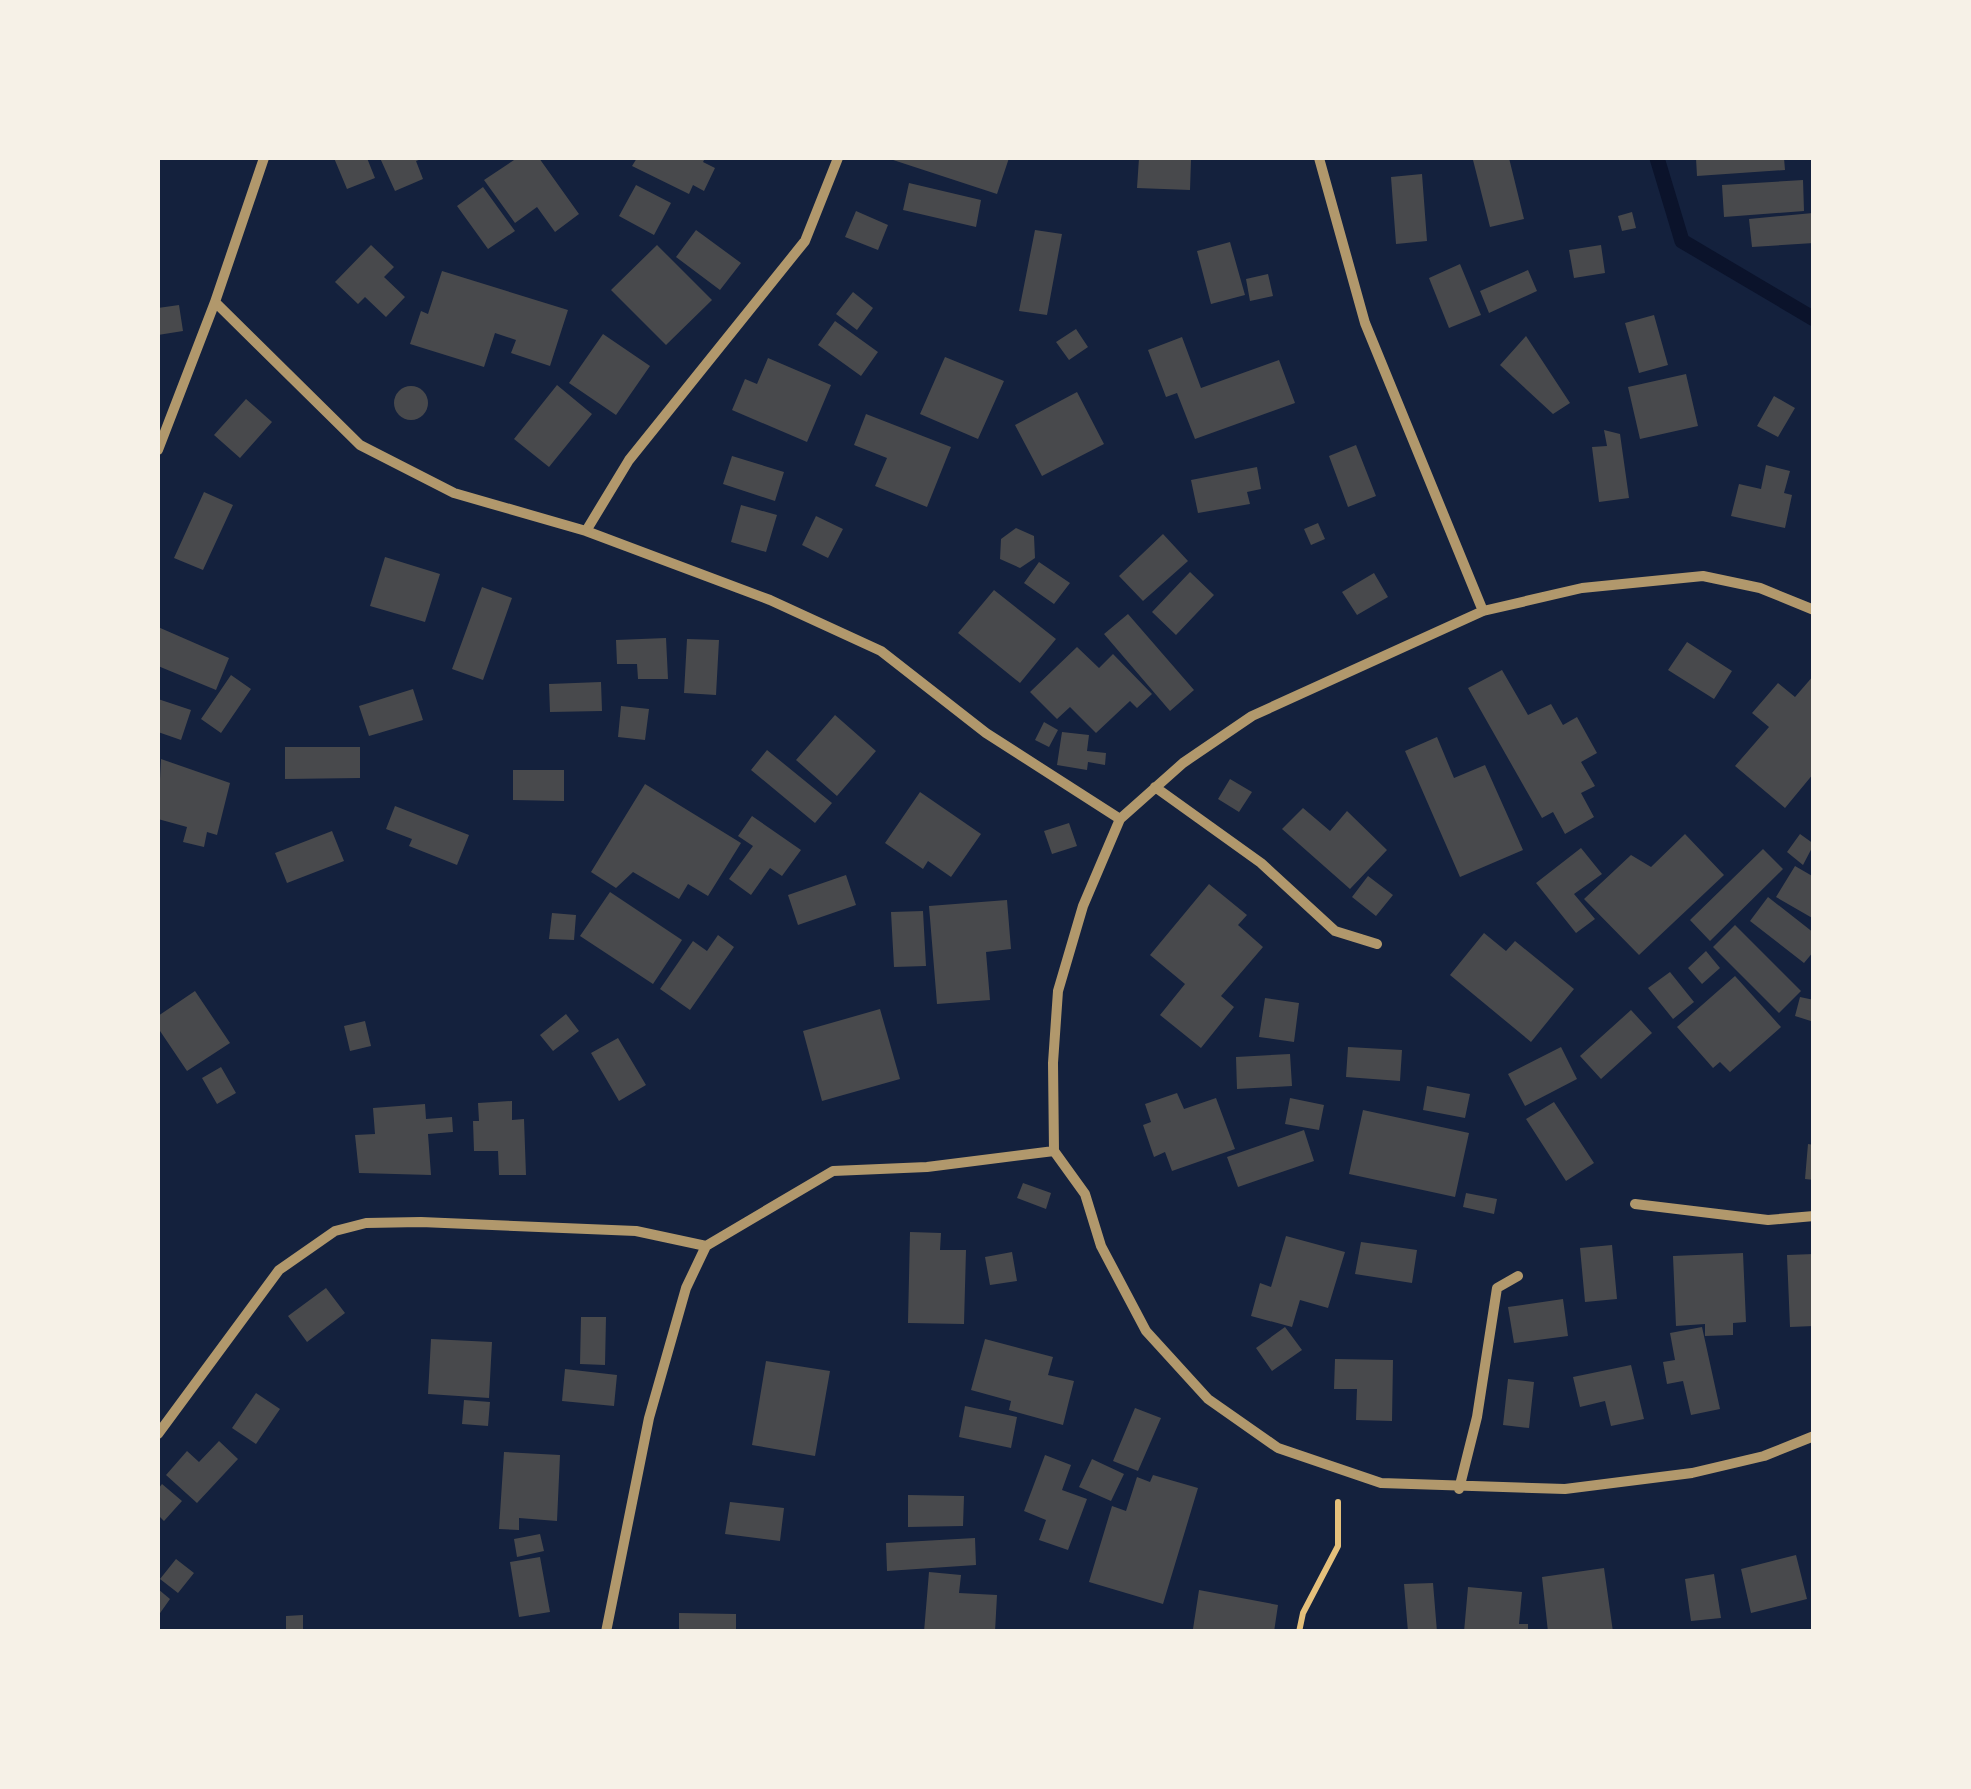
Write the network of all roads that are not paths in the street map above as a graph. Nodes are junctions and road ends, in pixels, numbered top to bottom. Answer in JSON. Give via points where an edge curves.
{"nodes":[{"id":1,"x":264,"y":158,"type":"edge"},
{"id":2,"x":838,"y":158,"type":"edge"},
{"id":3,"x":1319,"y":158,"type":"edge"},
{"id":4,"x":216,"y":302,"type":"junction"},
{"id":5,"x":158,"y":450,"type":"edge"},
{"id":6,"x":586,"y":531,"type":"junction"},
{"id":7,"x":1814,"y":610,"type":"edge"},
{"id":8,"x":1482,"y":611,"type":"junction"},
{"id":9,"x":1155,"y":788,"type":"junction"},
{"id":10,"x":1120,"y":819,"type":"junction"},
{"id":11,"x":1378,"y":944,"type":"dead end"},
{"id":12,"x":1054,"y":1151,"type":"junction"},
{"id":13,"x":1634,"y":1204,"type":"dead end"},
{"id":14,"x":1814,"y":1216,"type":"edge"},
{"id":15,"x":706,"y":1246,"type":"junction"},
{"id":16,"x":1518,"y":1276,"type":"dead end"},
{"id":17,"x":158,"y":1434,"type":"edge"},
{"id":18,"x":1814,"y":1436,"type":"edge"},
{"id":19,"x":1459,"y":1489,"type":"junction"},
{"id":20,"x":606,"y":1632,"type":"edge"}],
"edges":[{"from":1,"to":4,"type":"street"},
{"from":2,"to":6,"type":"street","via":[[804,240],[629,460]]},
{"from":3,"to":8,"type":"street","via":[[1364,323]]},
{"from":4,"to":5,"type":"street"},
{"from":4,"to":6,"type":"street","via":[[360,445],[454,493]]},
{"from":6,"to":10,"type":"street","via":[[770,600],[881,651],[986,733]]},
{"from":7,"to":8,"type":"street","via":[[1760,588],[1704,576],[1582,588]]},
{"from":8,"to":9,"type":"street","via":[[1252,716]]},
{"from":9,"to":10,"type":"street"},
{"from":9,"to":11,"type":"street","via":[[1261,863],[1335,931]]},
{"from":10,"to":12,"type":"street","via":[[1083,906],[1058,992]]},
{"from":12,"to":15,"type":"street","via":[[832,1171]]},
{"from":12,"to":19,"type":"street","via":[[1085,1194],[1101,1246],[1146,1332],[1208,1400],[1278,1448],[1338,1472]]},
{"from":13,"to":14,"type":"street","via":[[1768,1220]]},
{"from":15,"to":17,"type":"street","via":[[636,1231],[366,1223],[335,1231],[278,1270]]},
{"from":15,"to":20,"type":"street","via":[[686,1288],[649,1418]]},
{"from":16,"to":19,"type":"street","via":[[1496,1288]]},
{"from":18,"to":19,"type":"street","via":[[1692,1474],[1566,1489]]}]}
